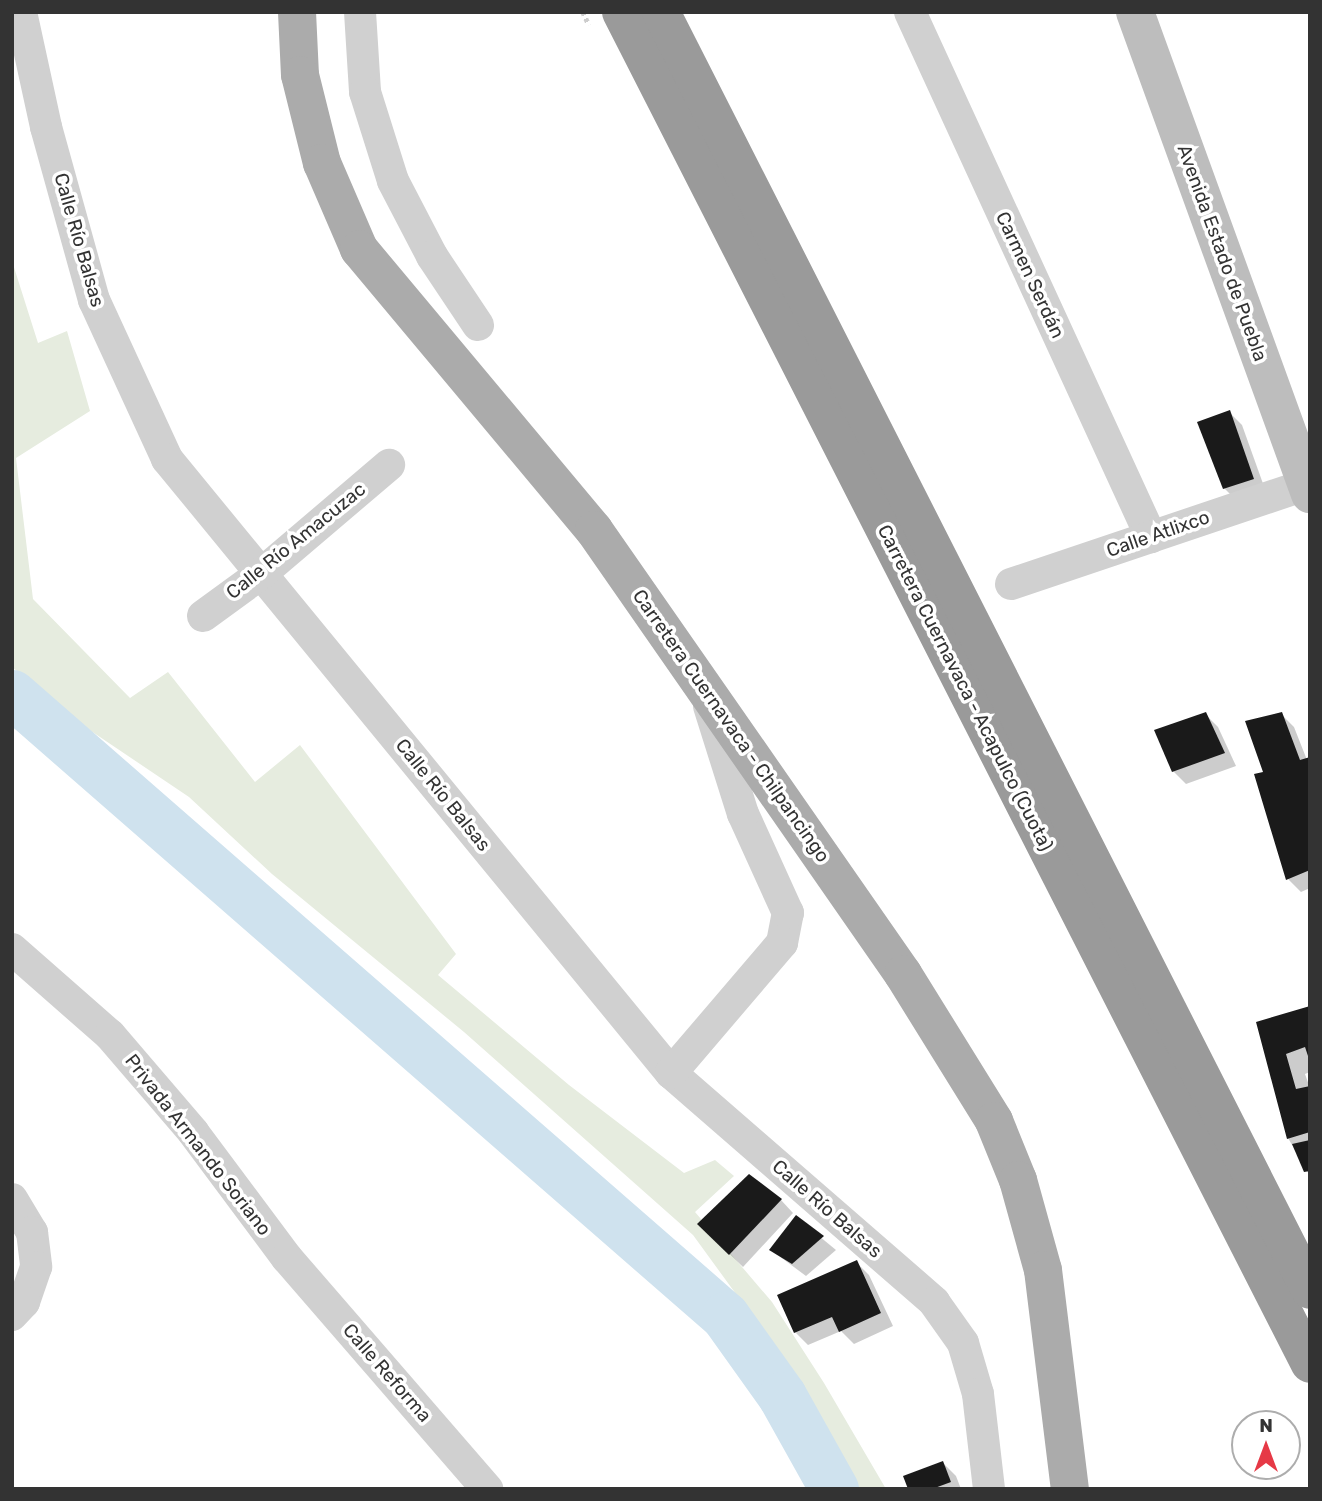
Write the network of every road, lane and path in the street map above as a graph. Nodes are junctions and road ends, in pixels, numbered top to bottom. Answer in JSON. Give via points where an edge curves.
{"nodes":[{"id":1,"x":21,"y":12,"type":"edge"},
{"id":2,"x":298,"y":12,"type":"edge"},
{"id":3,"x":360,"y":12,"type":"edge"},
{"id":4,"x":583,"y":12,"type":"edge"},
{"id":5,"x":661,"y":12,"type":"edge"},
{"id":6,"x":910,"y":12,"type":"edge"},
{"id":7,"x":1135,"y":12,"type":"edge"},
{"id":8,"x":604,"y":18,"type":"edge"},
{"id":9,"x":478,"y":325,"type":"dead end"},
{"id":10,"x":388,"y":465,"type":"dead end"},
{"id":11,"x":1308,"y":489,"type":"edge"},
{"id":12,"x":1151,"y":537,"type":"junction"},
{"id":13,"x":262,"y":573,"type":"junction"},
{"id":14,"x":1010,"y":584,"type":"dead end"},
{"id":15,"x":203,"y":616,"type":"dead end"},
{"id":16,"x":702,"y":685,"type":"junction"},
{"id":17,"x":12,"y":949,"type":"edge"},
{"id":18,"x":671,"y":1073,"type":"junction"},
{"id":19,"x":12,"y":1199,"type":"edge"},
{"id":20,"x":287,"y":1258,"type":"joint"},
{"id":21,"x":1310,"y":1290,"type":"edge"},
{"id":22,"x":12,"y":1315,"type":"edge"},
{"id":23,"x":1310,"y":1364,"type":"edge"},
{"id":24,"x":487,"y":1489,"type":"edge"},
{"id":25,"x":989,"y":1489,"type":"edge"},
{"id":26,"x":1070,"y":1489,"type":"edge"}],
"edges":[{"from":1,"to":13,"type":"street","name":"Calle Río Balsas","via":[[46,127],[94,300],[167,459]]},
{"from":2,"to":16,"type":"main road","name":"Carretera Cuernavaca - Chilpancingo","via":[[300,75],[322,163],[359,249],[594,530]]},
{"from":3,"to":9,"type":"street","via":[[365,92],[393,181],[432,256]]},
{"from":4,"to":8,"type":"path"},
{"from":5,"to":21,"type":"highway","name":"Carretera Cuernavaca - Acapulco (Cuota)"},
{"from":6,"to":12,"type":"street","name":"Carmen Serdán"},
{"from":7,"to":11,"type":"street","name":"Avenida Estado de Puebla"},
{"from":8,"to":23,"type":"highway","name":"Carretera Cuernavaca - Acapulco (Cuota)"},
{"from":10,"to":13,"type":"street","name":"Calle Río Amacuzac"},
{"from":11,"to":12,"type":"street","name":"Calle Atlixco"},
{"from":12,"to":14,"type":"street","name":"Calle Atlixco"},
{"from":13,"to":15,"type":"street","name":"Calle Río Amacuzac"},
{"from":13,"to":18,"type":"street","name":"Calle Río Balsas"},
{"from":16,"to":18,"type":"street","via":[[743,814],[788,912],[782,943]]},
{"from":16,"to":26,"type":"main road","name":"Carretera Cuernavaca - Chilpancingo","via":[[903,974],[994,1121],[1018,1180],[1043,1270]]},
{"from":17,"to":20,"type":"street","name":"Privada Armando Soriano","via":[[110,1035],[193,1132]]},
{"from":18,"to":25,"type":"street","name":"Calle Río Balsas","via":[[934,1302],[963,1343],[978,1394]]},
{"from":19,"to":22,"type":"street","via":[[32,1231],[36,1267],[24,1302]]},
{"from":20,"to":24,"type":"street","name":"Calle Reforma"}]}
